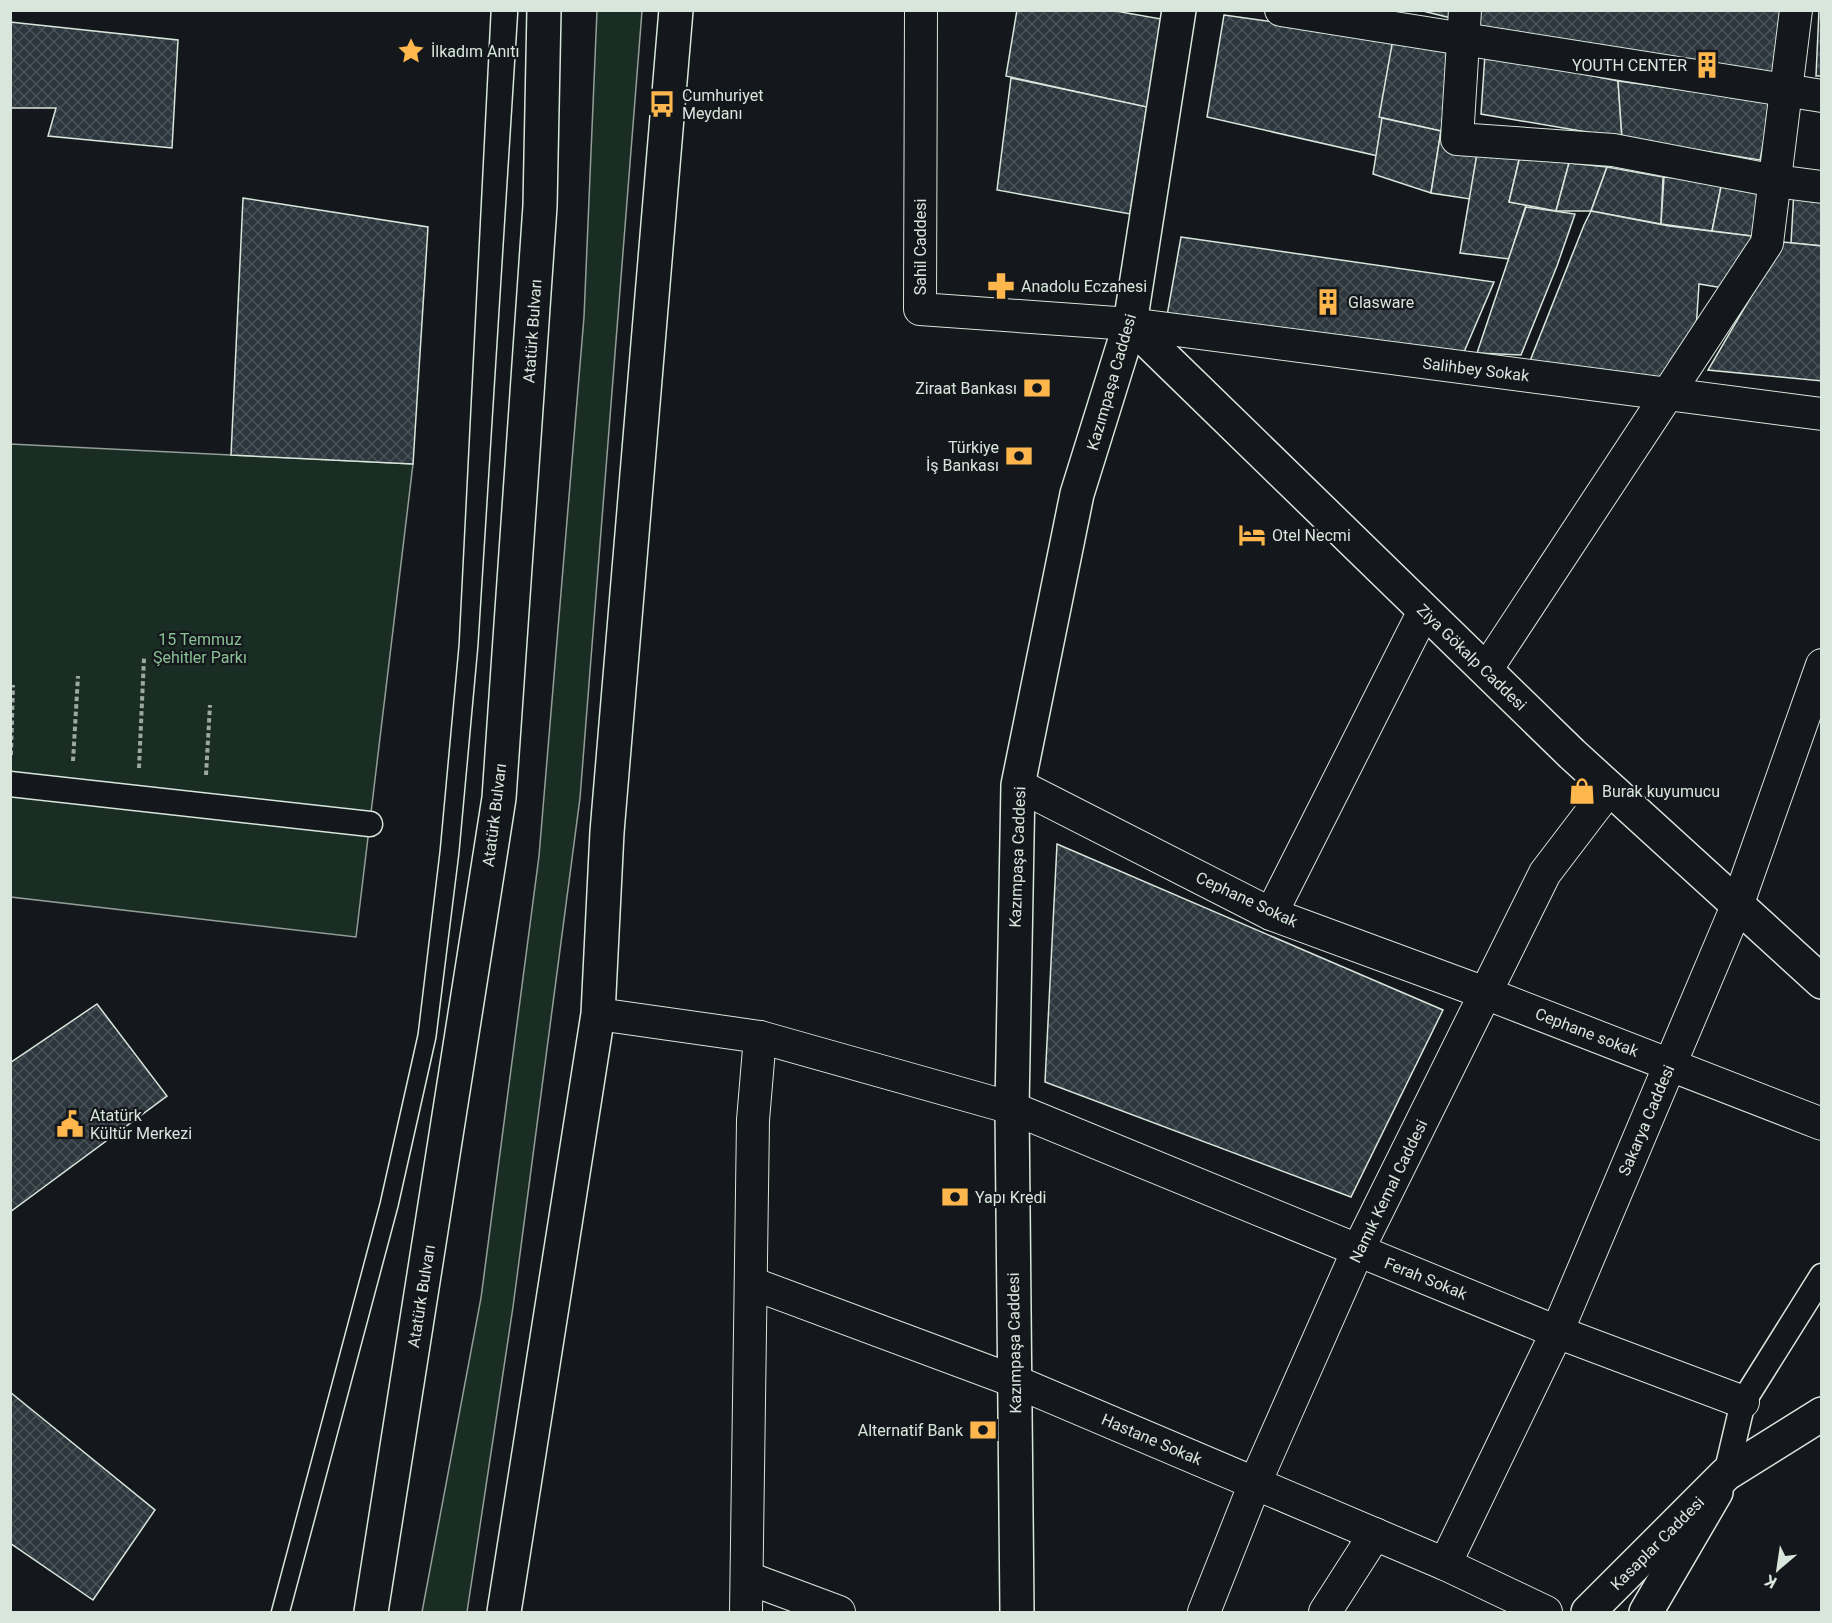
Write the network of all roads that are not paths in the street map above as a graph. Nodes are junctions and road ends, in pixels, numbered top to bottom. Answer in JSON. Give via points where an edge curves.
{"nodes":[{"id":1,"x":544,"y":10,"type":"edge"},
{"id":2,"x":676,"y":10,"type":"edge"},
{"id":3,"x":921,"y":10,"type":"edge"},
{"id":4,"x":1179,"y":10,"type":"edge"},
{"id":5,"x":1281,"y":10,"type":"edge"},
{"id":6,"x":1796,"y":10,"type":"edge"},
{"id":7,"x":1464,"y":25,"type":"edge"},
{"id":8,"x":1786,"y":91,"type":"junction"},
{"id":9,"x":1821,"y":96,"type":"edge"},
{"id":10,"x":1775,"y":181,"type":"junction"},
{"id":11,"x":1821,"y":187,"type":"edge"},
{"id":12,"x":1130,"y":324,"type":"junction"},
{"id":13,"x":1668,"y":394,"type":"junction"},
{"id":14,"x":1821,"y":414,"type":"edge"},
{"id":15,"x":1425,"y":611,"type":"junction"},
{"id":16,"x":1821,"y":665,"type":"edge"},
{"id":17,"x":1486,"y":670,"type":"junction"},
{"id":18,"x":10,"y":784,"type":"edge"},
{"id":19,"x":1018,"y":785,"type":"junction"},
{"id":20,"x":1609,"y":789,"type":"junction"},
{"id":21,"x":370,"y":824,"type":"dead end"},
{"id":22,"x":1737,"y":906,"type":"junction"},
{"id":23,"x":1271,"y":914,"type":"junction"},
{"id":24,"x":1821,"y":982,"type":"edge"},
{"id":25,"x":1485,"y":993,"type":"junction"},
{"id":26,"x":598,"y":1014,"type":"junction"},
{"id":27,"x":760,"y":1037,"type":"junction"},
{"id":28,"x":1670,"y":1064,"type":"junction"},
{"id":29,"x":1012,"y":1108,"type":"junction"},
{"id":30,"x":1821,"y":1124,"type":"edge"},
{"id":31,"x":1358,"y":1250,"type":"junction"},
{"id":32,"x":1821,"y":1276,"type":"edge"},
{"id":33,"x":751,"y":1283,"type":"junction"},
{"id":34,"x":1557,"y":1332,"type":"junction"},
{"id":35,"x":1014,"y":1381,"type":"junction"},
{"id":36,"x":1743,"y":1402,"type":"junction"},
{"id":37,"x":1821,"y":1414,"type":"edge"},
{"id":38,"x":1726,"y":1474,"type":"junction"},
{"id":39,"x":1256,"y":1483,"type":"junction"},
{"id":40,"x":1375,"y":1534,"type":"junction"},
{"id":41,"x":1445,"y":1564,"type":"junction"},
{"id":42,"x":748,"y":1578,"type":"junction"},
{"id":43,"x":371,"y":1612,"type":"edge"},
{"id":44,"x":504,"y":1612,"type":"edge"},
{"id":45,"x":746,"y":1612,"type":"edge"},
{"id":46,"x":839,"y":1612,"type":"edge"},
{"id":47,"x":1017,"y":1612,"type":"edge"},
{"id":48,"x":1204,"y":1612,"type":"edge"},
{"id":49,"x":1325,"y":1612,"type":"edge"},
{"id":50,"x":1546,"y":1612,"type":"edge"},
{"id":51,"x":1588,"y":1612,"type":"edge"},
{"id":52,"x":1646,"y":1612,"type":"edge"}],
"edges":[{"from":1,"to":43,"type":"main road","name":"Atatürk Bulvarı","via":[[540,206],[499,798]]},
{"from":2,"to":26,"type":"main road","via":[[608,820]]},
{"from":3,"to":12,"type":"street","name":"Sahil Caddesi","via":[[920,309]]},
{"from":4,"to":12,"type":"main road","name":"Kazımpaşa Caddesi"},
{"from":5,"to":7,"type":"street"},
{"from":6,"to":8,"type":"street"},
{"from":7,"to":8,"type":"street"},
{"from":7,"to":10,"type":"street","via":[[1457,140],[1613,150]]},
{"from":8,"to":9,"type":"street"},
{"from":8,"to":10,"type":"street"},
{"from":10,"to":11,"type":"street"},
{"from":10,"to":13,"type":"street","via":[[1767,243]]},
{"from":12,"to":13,"type":"street","name":"Salihbey Sokak"},
{"from":12,"to":15,"type":"main road","name":"Ziya Gökalp Caddesi"},
{"from":12,"to":19,"type":"main road","name":"Kazımpaşa Caddesi","via":[[1077,494]]},
{"from":13,"to":14,"type":"street","name":"Salihbey Sokak"},
{"from":13,"to":17,"type":"street"},
{"from":15,"to":17,"type":"main road","name":"Ziya Gökalp Caddesi"},
{"from":15,"to":23,"type":"street"},
{"from":16,"to":22,"type":"street","name":"Sakarya Caddesi"},
{"from":17,"to":20,"type":"main road","name":"Ziya Gökalp Caddesi"},
{"from":18,"to":21,"type":"street"},
{"from":19,"to":23,"type":"street","name":"Cephane Sokak"},
{"from":19,"to":29,"type":"main road","name":"Kazımpaşa Caddesi"},
{"from":20,"to":22,"type":"main road","name":"Ziya Gökalp Caddesi"},
{"from":20,"to":25,"type":"street","name":"Namık Kemal Caddesi","via":[[1545,873]]},
{"from":22,"to":24,"type":"main road","name":"Ziya Gökalp Caddesi"},
{"from":22,"to":28,"type":"street","name":"Sakarya Caddesi"},
{"from":23,"to":25,"type":"street","name":"Cephane Sokak"},
{"from":25,"to":28,"type":"street","name":"Cephane sokak"},
{"from":25,"to":31,"type":"street","name":"Namık Kemal Caddesi"},
{"from":26,"to":27,"type":"street","name":"Ferah Sokak"},
{"from":26,"to":44,"type":"main road"},
{"from":27,"to":29,"type":"street","name":"Ferah Sokak"},
{"from":27,"to":33,"type":"street","via":[[753,1120]]},
{"from":28,"to":30,"type":"street","name":"Cephane sokak"},
{"from":28,"to":34,"type":"street","name":"Sakarya Caddesi"},
{"from":29,"to":31,"type":"street","name":"Ferah Sokak"},
{"from":29,"to":35,"type":"main road","name":"Kazımpaşa Caddesi"},
{"from":31,"to":34,"type":"street","name":"Ferah Sokak"},
{"from":31,"to":39,"type":"street","name":"Namık Kemal Caddesi"},
{"from":32,"to":36,"type":"street"},
{"from":33,"to":35,"type":"street","name":"Hastane Sokak"},
{"from":33,"to":42,"type":"street"},
{"from":34,"to":36,"type":"street","name":"Ferah Sokak"},
{"from":34,"to":41,"type":"street","name":"Sakarya Caddesi"},
{"from":35,"to":39,"type":"street","name":"Hastane Sokak"},
{"from":35,"to":47,"type":"main road","name":"Kazımpaşa Caddesi"},
{"from":36,"to":38,"type":"street"},
{"from":37,"to":38,"type":"main road"},
{"from":38,"to":51,"type":"main road","name":"Kasaplar Caddesi"},
{"from":38,"to":52,"type":"main road"},
{"from":39,"to":40,"type":"street","name":"Hastane Sokak"},
{"from":39,"to":48,"type":"street","name":"Namık Kemal Caddesi"},
{"from":40,"to":41,"type":"street","name":"Hastane Sokak"},
{"from":40,"to":49,"type":"street"},
{"from":41,"to":50,"type":"street","name":"Hastane Sokak"},
{"from":42,"to":45,"type":"street"},
{"from":42,"to":46,"type":"street"}]}
